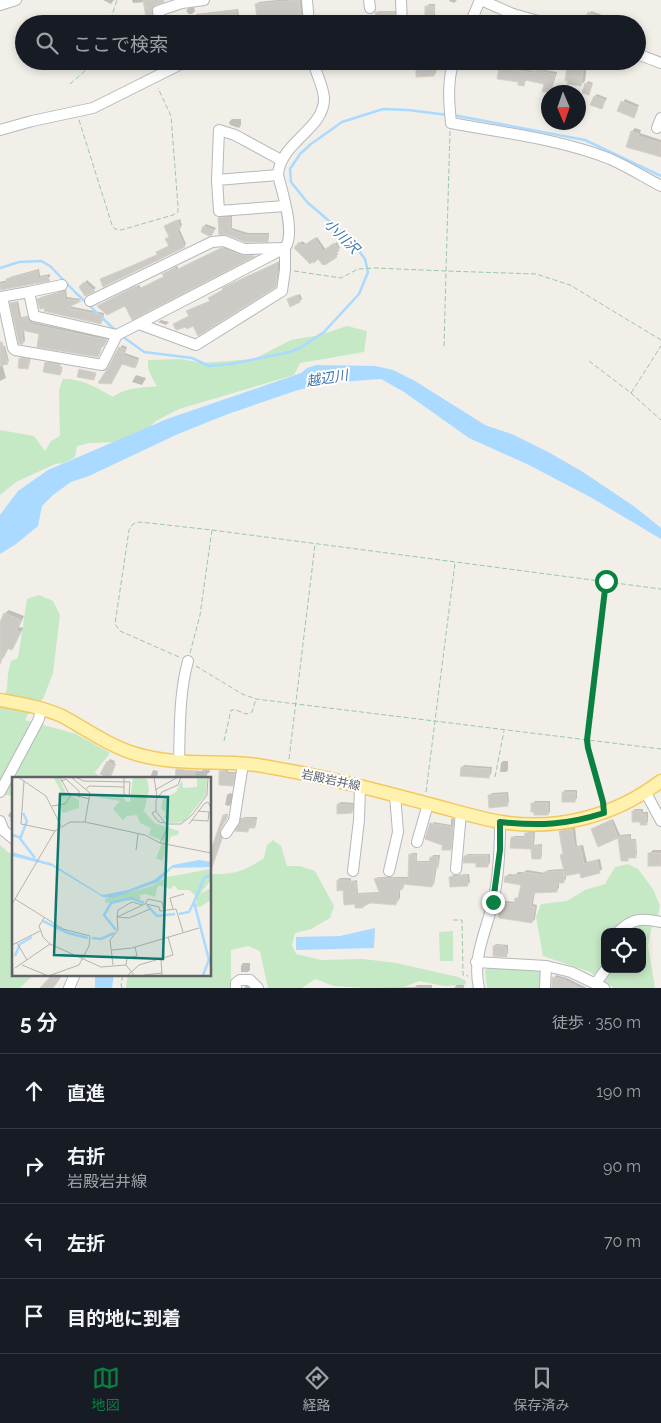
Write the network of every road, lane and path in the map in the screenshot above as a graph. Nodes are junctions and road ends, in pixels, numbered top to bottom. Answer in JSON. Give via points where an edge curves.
{"nodes":[{"id":1,"x":117,"y":0,"type":"edge"},
{"id":2,"x":204,"y":0,"type":"edge"},
{"id":3,"x":307,"y":0,"type":"edge"},
{"id":4,"x":401,"y":0,"type":"edge"},
{"id":5,"x":480,"y":0,"type":"edge"},
{"id":6,"x":112,"y":15,"type":"edge"},
{"id":7,"x":159,"y":15,"type":"edge"},
{"id":8,"x":308,"y":15,"type":"edge"},
{"id":9,"x":402,"y":15,"type":"edge"},
{"id":10,"x":474,"y":15,"type":"edge"},
{"id":11,"x":504,"y":15,"type":"edge"},
{"id":12,"x":646,"y":57,"type":"edge"},
{"id":13,"x":661,"y":63,"type":"edge"},
{"id":14,"x":85,"y":70,"type":"edge"},
{"id":15,"x":163,"y":70,"type":"edge"},
{"id":16,"x":316,"y":70,"type":"edge"},
{"id":17,"x":452,"y":70,"type":"edge"},
{"id":18,"x":153,"y":79,"type":"junction"},
{"id":19,"x":70,"y":84,"type":"dead end"},
{"id":20,"x":77,"y":112,"type":"junction"},
{"id":21,"x":451,"y":123,"type":"junction"},
{"id":22,"x":0,"y":130,"type":"edge"},
{"id":23,"x":281,"y":160,"type":"junction"},
{"id":24,"x":278,"y":175,"type":"junction"},
{"id":25,"x":217,"y":180,"type":"junction"},
{"id":26,"x":661,"y":186,"type":"edge"},
{"id":27,"x":285,"y":206,"type":"junction"},
{"id":28,"x":285,"y":248,"type":"junction"},
{"id":29,"x":285,"y":270,"type":"junction"},
{"id":30,"x":446,"y":271,"type":"junction"},
{"id":31,"x":58,"y":286,"type":"dead end"},
{"id":32,"x":29,"y":292,"type":"junction"},
{"id":33,"x":1,"y":297,"type":"edge"},
{"id":34,"x":90,"y":301,"type":"dead end"},
{"id":35,"x":138,"y":324,"type":"junction"},
{"id":36,"x":117,"y":335,"type":"junction"},
{"id":37,"x":661,"y":340,"type":"edge"},
{"id":38,"x":661,"y":346,"type":"edge"},
{"id":39,"x":444,"y":348,"type":"dead end"},
{"id":40,"x":589,"y":361,"type":"dead end"},
{"id":41,"x":631,"y":393,"type":"junction"},
{"id":42,"x":661,"y":420,"type":"edge"},
{"id":43,"x":212,"y":530,"type":"junction"},
{"id":44,"x":315,"y":544,"type":"junction"},
{"id":45,"x":455,"y":562,"type":"junction"},
{"id":46,"x":606,"y":581,"type":"junction"},
{"id":47,"x":661,"y":589,"type":"edge"},
{"id":48,"x":188,"y":661,"type":"junction"},
{"id":49,"x":256,"y":699,"type":"junction"},
{"id":50,"x":0,"y":700,"type":"edge"},
{"id":51,"x":296,"y":704,"type":"junction"},
{"id":52,"x":42,"y":708,"type":"junction"},
{"id":53,"x":434,"y":721,"type":"junction"},
{"id":54,"x":504,"y":730,"type":"junction"},
{"id":55,"x":587,"y":740,"type":"junction"},
{"id":56,"x":224,"y":741,"type":"dead end"},
{"id":57,"x":661,"y":749,"type":"edge"},
{"id":58,"x":178,"y":761,"type":"junction"},
{"id":59,"x":243,"y":764,"type":"junction"},
{"id":60,"x":287,"y":770,"type":"junction"},
{"id":61,"x":495,"y":777,"type":"dead end"},
{"id":62,"x":661,"y":781,"type":"edge"},
{"id":63,"x":360,"y":786,"type":"junction"},
{"id":64,"x":0,"y":792,"type":"edge"},
{"id":65,"x":646,"y":793,"type":"junction"},
{"id":66,"x":395,"y":795,"type":"junction"},
{"id":67,"x":426,"y":803,"type":"junction"},
{"id":68,"x":461,"y":812,"type":"junction"},
{"id":69,"x":604,"y":813,"type":"junction"},
{"id":70,"x":661,"y":821,"type":"edge"},
{"id":71,"x":500,"y":822,"type":"junction"},
{"id":72,"x":0,"y":823,"type":"edge"},
{"id":73,"x":226,"y":833,"type":"dead end"},
{"id":74,"x":12,"y":837,"type":"edge"},
{"id":75,"x":417,"y":842,"type":"dead end"},
{"id":76,"x":456,"y":869,"type":"dead end"},
{"id":77,"x":353,"y":871,"type":"dead end"},
{"id":78,"x":388,"y":871,"type":"dead end"},
{"id":79,"x":454,"y":920,"type":"dead end"},
{"id":80,"x":661,"y":922,"type":"edge"},
{"id":81,"x":622,"y":928,"type":"edge"},
{"id":82,"x":476,"y":962,"type":"junction"},
{"id":83,"x":546,"y":966,"type":"junction"},
{"id":84,"x":605,"y":973,"type":"edge"},
{"id":85,"x":477,"y":977,"type":"junction"},
{"id":86,"x":600,"y":986,"type":"edge"},
{"id":87,"x":236,"y":988,"type":"edge"},
{"id":88,"x":258,"y":988,"type":"edge"},
{"id":89,"x":479,"y":988,"type":"edge"},
{"id":90,"x":546,"y":988,"type":"edge"}],
"edges":[{"from":1,"to":6,"type":"path"},
{"from":2,"to":7,"type":"street","via":[[182,3],[158,11]]},
{"from":3,"to":8,"type":"street"},
{"from":4,"to":9,"type":"street"},
{"from":5,"to":10,"type":"street"},
{"from":5,"to":11,"type":"street"},
{"from":12,"to":13,"type":"street"},
{"from":14,"to":19,"type":"path"},
{"from":15,"to":18,"type":"street"},
{"from":16,"to":23,"type":"street","via":[[323,91],[322,111]]},
{"from":17,"to":21,"type":"street"},
{"from":18,"to":20,"type":"street","via":[[93,108]]},
{"from":18,"to":20,"type":"path","via":[[171,116],[178,206],[178,212],[173,215],[115,229]]},
{"from":20,"to":22,"type":"street"},
{"from":21,"to":26,"type":"street","via":[[581,149],[612,160]]},
{"from":21,"to":30,"type":"path"},
{"from":23,"to":24,"type":"street"},
{"from":23,"to":25,"type":"street","via":[[235,134],[219,130]]},
{"from":24,"to":25,"type":"street"},
{"from":24,"to":27,"type":"street"},
{"from":25,"to":27,"type":"street","via":[[219,211]]},
{"from":27,"to":28,"type":"street","via":[[289,238]]},
{"from":28,"to":29,"type":"street"},
{"from":28,"to":34,"type":"street","via":[[244,249],[224,241],[212,242]]},
{"from":28,"to":35,"type":"street"},
{"from":29,"to":30,"type":"path","via":[[342,278],[358,269]]},
{"from":29,"to":35,"type":"street","via":[[282,291],[196,345]]},
{"from":30,"to":37,"type":"path","via":[[536,274],[554,279],[570,285]]},
{"from":30,"to":39,"type":"path"},
{"from":31,"to":32,"type":"street","via":[[62,285]]},
{"from":32,"to":33,"type":"street"},
{"from":32,"to":36,"type":"street","via":[[34,316]]},
{"from":33,"to":36,"type":"street","via":[[15,350],[102,365]]},
{"from":35,"to":36,"type":"street"},
{"from":38,"to":41,"type":"path"},
{"from":40,"to":41,"type":"path"},
{"from":41,"to":42,"type":"path"},
{"from":43,"to":44,"type":"path"},
{"from":43,"to":48,"type":"path","via":[[200,615]]},
{"from":43,"to":48,"type":"path","via":[[140,522],[129,530],[117,628]]},
{"from":44,"to":45,"type":"path"},
{"from":44,"to":51,"type":"path"},
{"from":45,"to":46,"type":"path"},
{"from":45,"to":53,"type":"path"},
{"from":46,"to":47,"type":"path"},
{"from":46,"to":55,"type":"path"},
{"from":48,"to":49,"type":"path"},
{"from":48,"to":58,"type":"street","via":[[182,682]]},
{"from":49,"to":51,"type":"path"},
{"from":49,"to":56,"type":"path","via":[[252,712],[246,714],[231,710]]},
{"from":50,"to":52,"type":"main road","name":"岩殿岩井線"},
{"from":51,"to":53,"type":"path"},
{"from":51,"to":60,"type":"path"},
{"from":52,"to":58,"type":"main road","name":"岩殿岩井線","via":[[124,750]]},
{"from":52,"to":64,"type":"street"},
{"from":53,"to":54,"type":"path"},
{"from":53,"to":67,"type":"path"},
{"from":54,"to":55,"type":"path"},
{"from":54,"to":61,"type":"path"},
{"from":55,"to":57,"type":"path"},
{"from":55,"to":69,"type":"path"},
{"from":58,"to":59,"type":"main road","name":"岩殿岩井線"},
{"from":59,"to":60,"type":"main road","name":"岩殿岩井線"},
{"from":59,"to":73,"type":"street","via":[[234,821]]},
{"from":60,"to":63,"type":"main road","name":"岩殿岩井線"},
{"from":62,"to":65,"type":"main road","name":"岩殿岩井線"},
{"from":63,"to":66,"type":"main road","name":"岩殿岩井線"},
{"from":63,"to":77,"type":"street"},
{"from":65,"to":69,"type":"main road","name":"岩殿岩井線"},
{"from":65,"to":70,"type":"street"},
{"from":66,"to":67,"type":"main road","name":"岩殿岩井線"},
{"from":66,"to":78,"type":"street","via":[[398,832]]},
{"from":67,"to":68,"type":"main road","name":"岩殿岩井線"},
{"from":67,"to":75,"type":"street"},
{"from":68,"to":71,"type":"main road","name":"岩殿岩井線"},
{"from":68,"to":76,"type":"street"},
{"from":69,"to":71,"type":"main road","name":"岩殿岩井線","via":[[555,824]]},
{"from":71,"to":82,"type":"street","via":[[493,902]]},
{"from":72,"to":74,"type":"street"},
{"from":79,"to":85,"type":"path","via":[[462,920],[463,975]]},
{"from":80,"to":81,"type":"street","via":[[637,920]]},
{"from":82,"to":83,"type":"street"},
{"from":82,"to":85,"type":"street"},
{"from":83,"to":86,"type":"street","via":[[571,972]]},
{"from":83,"to":90,"type":"street"},
{"from":84,"to":86,"type":"street"},
{"from":85,"to":89,"type":"street"},
{"from":87,"to":88,"type":"street","via":[[240,980],[250,980]]}]}
